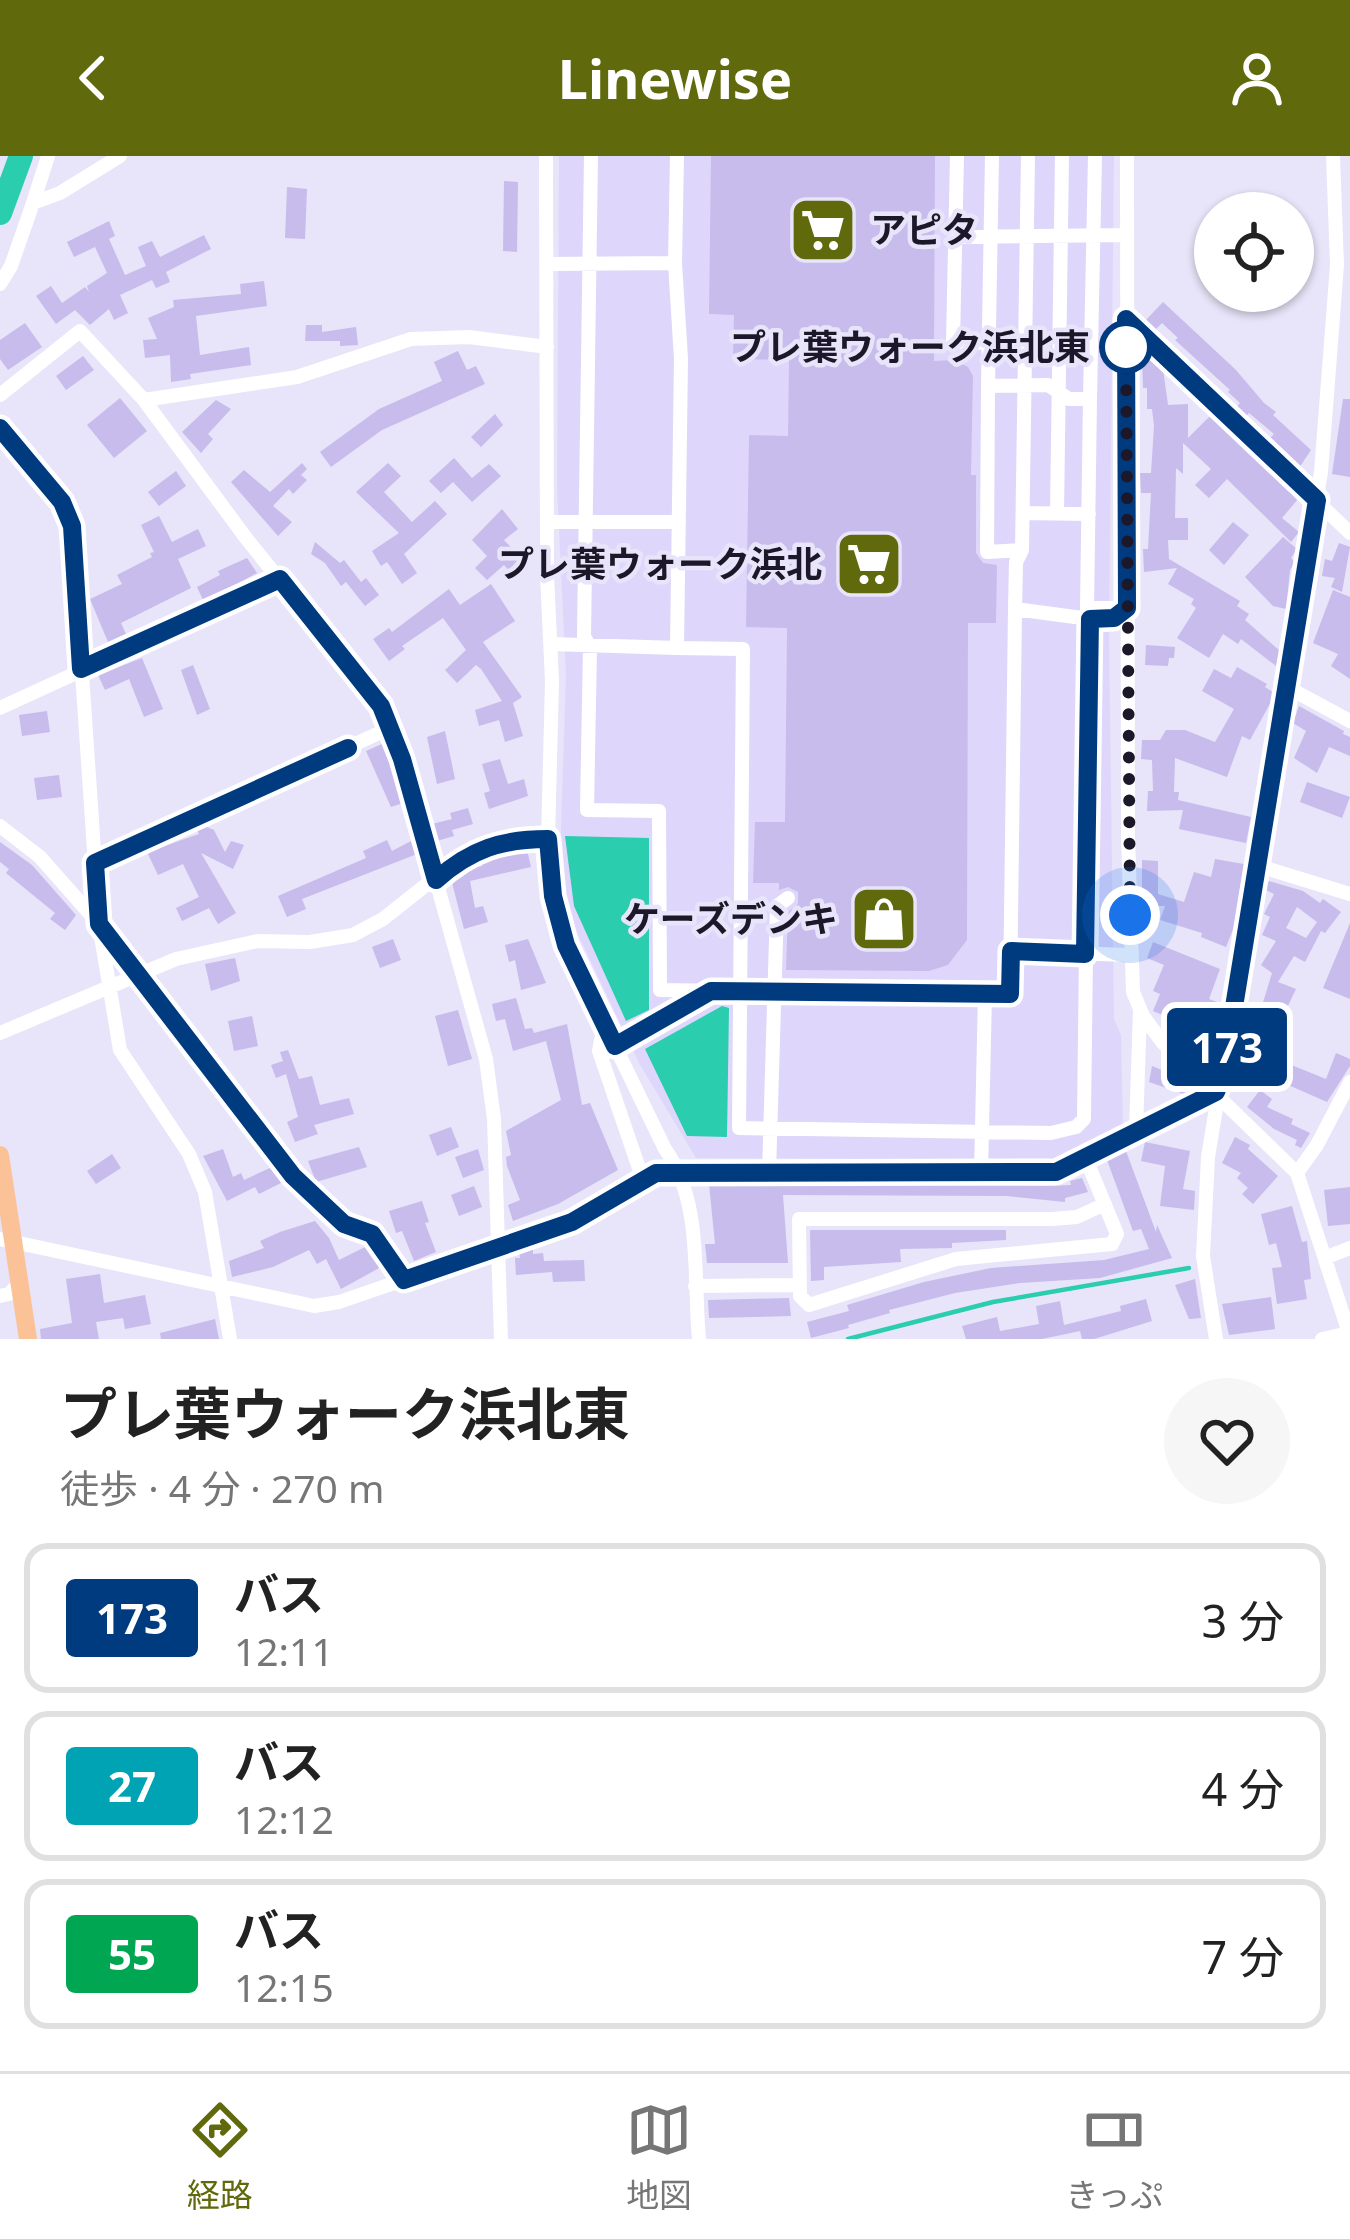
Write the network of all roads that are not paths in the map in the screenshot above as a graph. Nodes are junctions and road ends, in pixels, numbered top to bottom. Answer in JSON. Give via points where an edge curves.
{"nodes":[{"id":1,"x":48,"y":156,"type":"edge"},
{"id":2,"x":120,"y":156,"type":"edge"},
{"id":3,"x":546,"y":156,"type":"edge"},
{"id":4,"x":591,"y":156,"type":"edge"},
{"id":5,"x":677,"y":156,"type":"edge"},
{"id":6,"x":957,"y":156,"type":"edge"},
{"id":7,"x":992,"y":156,"type":"edge"},
{"id":8,"x":1028,"y":156,"type":"edge"},
{"id":9,"x":1062,"y":156,"type":"edge"},
{"id":10,"x":1094,"y":156,"type":"edge"},
{"id":11,"x":1127,"y":156,"type":"edge"},
{"id":12,"x":1333,"y":156,"type":"edge"},
{"id":13,"x":33,"y":203,"type":"junction"},
{"id":14,"x":1094,"y":235,"type":"junction"},
{"id":15,"x":1126,"y":235,"type":"junction"},
{"id":16,"x":990,"y":236,"type":"junction"},
{"id":17,"x":1025,"y":236,"type":"junction"},
{"id":18,"x":1060,"y":236,"type":"junction"},
{"id":19,"x":955,"y":237,"type":"junction"},
{"id":20,"x":1343,"y":252,"type":"edge"},
{"id":21,"x":590,"y":263,"type":"junction"},
{"id":22,"x":676,"y":263,"type":"junction"},
{"id":23,"x":546,"y":264,"type":"junction"},
{"id":24,"x":0,"y":284,"type":"edge"},
{"id":25,"x":1126,"y":319,"type":"junction"},
{"id":26,"x":989,"y":343,"type":"junction"},
{"id":27,"x":547,"y":347,"type":"junction"},
{"id":28,"x":988,"y":386,"type":"junction"},
{"id":29,"x":1024,"y":386,"type":"junction"},
{"id":30,"x":1058,"y":392,"type":"junction"},
{"id":31,"x":0,"y":395,"type":"edge"},
{"id":32,"x":1090,"y":399,"type":"junction"},
{"id":33,"x":144,"y":400,"type":"junction"},
{"id":34,"x":0,"y":428,"type":"edge"},
{"id":35,"x":1317,"y":500,"type":"junction"},
{"id":36,"x":1023,"y":513,"type":"junction"},
{"id":37,"x":1057,"y":513,"type":"junction"},
{"id":38,"x":1088,"y":514,"type":"junction"},
{"id":39,"x":547,"y":522,"type":"junction"},
{"id":40,"x":585,"y":522,"type":"junction"},
{"id":41,"x":679,"y":522,"type":"junction"},
{"id":42,"x":1350,"y":533,"type":"edge"},
{"id":43,"x":1022,"y":550,"type":"junction"},
{"id":44,"x":280,"y":579,"type":"junction"},
{"id":45,"x":1127,"y":608,"type":"junction"},
{"id":46,"x":1015,"y":609,"type":"junction"},
{"id":47,"x":1090,"y":619,"type":"junction"},
{"id":48,"x":550,"y":644,"type":"junction"},
{"id":49,"x":590,"y":647,"type":"junction"},
{"id":50,"x":677,"y":648,"type":"junction"},
{"id":51,"x":81,"y":669,"type":"junction"},
{"id":52,"x":1285,"y":686,"type":"junction"},
{"id":53,"x":0,"y":708,"type":"edge"},
{"id":54,"x":1350,"y":721,"type":"edge"},
{"id":55,"x":390,"y":728,"type":"junction"},
{"id":56,"x":0,"y":826,"type":"edge"},
{"id":57,"x":548,"y":839,"type":"junction"},
{"id":58,"x":95,"y":863,"type":"junction"},
{"id":59,"x":1256,"y":865,"type":"junction"},
{"id":60,"x":436,"y":880,"type":"junction"},
{"id":61,"x":1350,"y":894,"type":"edge"},
{"id":62,"x":788,"y":898,"type":"dead end"},
{"id":63,"x":99,"y":924,"type":"junction"},
{"id":64,"x":1011,"y":951,"type":"junction"},
{"id":65,"x":1085,"y":954,"type":"junction"},
{"id":66,"x":1130,"y":955,"type":"junction"},
{"id":67,"x":139,"y":977,"type":"junction"},
{"id":68,"x":112,"y":989,"type":"junction"},
{"id":69,"x":711,"y":991,"type":"junction"},
{"id":70,"x":740,"y":992,"type":"junction"},
{"id":71,"x":985,"y":994,"type":"junction"},
{"id":72,"x":1140,"y":1011,"type":"junction"},
{"id":73,"x":0,"y":1034,"type":"edge"},
{"id":74,"x":612,"y":1040,"type":"junction"},
{"id":75,"x":1350,"y":1082,"type":"edge"},
{"id":76,"x":1216,"y":1092,"type":"junction"},
{"id":77,"x":772,"y":1129,"type":"junction"},
{"id":78,"x":982,"y":1132,"type":"junction"},
{"id":79,"x":1132,"y":1136,"type":"junction"},
{"id":80,"x":0,"y":1155,"type":"edge"},
{"id":81,"x":1086,"y":1160,"type":"junction"},
{"id":82,"x":680,"y":1171,"type":"junction"},
{"id":83,"x":770,"y":1172,"type":"junction"},
{"id":84,"x":981,"y":1172,"type":"junction"},
{"id":85,"x":1297,"y":1173,"type":"junction"},
{"id":86,"x":643,"y":1180,"type":"junction"},
{"id":87,"x":1105,"y":1204,"type":"junction"},
{"id":88,"x":7,"y":1240,"type":"edge"},
{"id":89,"x":1350,"y":1248,"type":"edge"},
{"id":90,"x":499,"y":1249,"type":"junction"},
{"id":91,"x":1327,"y":1257,"type":"junction"},
{"id":92,"x":404,"y":1280,"type":"junction"},
{"id":93,"x":20,"y":1284,"type":"junction"},
{"id":94,"x":797,"y":1285,"type":"junction"},
{"id":95,"x":695,"y":1286,"type":"junction"},
{"id":96,"x":223,"y":1288,"type":"junction"},
{"id":97,"x":0,"y":1296,"type":"edge"},
{"id":98,"x":1350,"y":1335,"type":"edge"},
{"id":99,"x":28,"y":1339,"type":"edge"},
{"id":100,"x":230,"y":1339,"type":"edge"},
{"id":101,"x":501,"y":1339,"type":"edge"},
{"id":102,"x":699,"y":1339,"type":"edge"},
{"id":103,"x":1216,"y":1339,"type":"edge"},
{"id":104,"x":1322,"y":1339,"type":"edge"}],
"edges":[{"from":1,"to":13,"type":"street"},
{"from":2,"to":13,"type":"street"},
{"from":3,"to":23,"type":"street"},
{"from":4,"to":21,"type":"street"},
{"from":5,"to":22,"type":"street"},
{"from":6,"to":19,"type":"street"},
{"from":7,"to":16,"type":"street"},
{"from":8,"to":17,"type":"street"},
{"from":9,"to":18,"type":"street"},
{"from":10,"to":14,"type":"street"},
{"from":11,"to":15,"type":"street"},
{"from":12,"to":20,"type":"street"},
{"from":13,"to":24,"type":"street"},
{"from":14,"to":15,"type":"street"},
{"from":14,"to":18,"type":"street"},
{"from":14,"to":32,"type":"street"},
{"from":15,"to":25,"type":"street"},
{"from":16,"to":17,"type":"street"},
{"from":16,"to":19,"type":"street"},
{"from":16,"to":26,"type":"street"},
{"from":17,"to":18,"type":"street"},
{"from":17,"to":29,"type":"street"},
{"from":18,"to":30,"type":"street"},
{"from":19,"to":26,"type":"street","via":[[953,342]]},
{"from":20,"to":35,"type":"street"},
{"from":21,"to":22,"type":"street"},
{"from":21,"to":23,"type":"street"},
{"from":21,"to":40,"type":"street"},
{"from":22,"to":41,"type":"street"},
{"from":23,"to":27,"type":"street"},
{"from":25,"to":35,"type":"street"},
{"from":25,"to":45,"type":"street"},
{"from":26,"to":28,"type":"street"},
{"from":27,"to":33,"type":"street","via":[[411,339],[297,377]]},
{"from":27,"to":39,"type":"street"},
{"from":28,"to":29,"type":"street"},
{"from":28,"to":43,"type":"street","via":[[987,552]]},
{"from":29,"to":30,"type":"street"},
{"from":29,"to":36,"type":"street"},
{"from":30,"to":32,"type":"street"},
{"from":30,"to":37,"type":"street"},
{"from":31,"to":33,"type":"street","via":[[80,331]]},
{"from":32,"to":38,"type":"street"},
{"from":33,"to":44,"type":"street"},
{"from":34,"to":51,"type":"street","via":[[67,509]]},
{"from":35,"to":42,"type":"street"},
{"from":35,"to":52,"type":"street"},
{"from":36,"to":37,"type":"street"},
{"from":36,"to":43,"type":"street"},
{"from":37,"to":38,"type":"street"},
{"from":38,"to":45,"type":"street","via":[[1088,608]]},
{"from":39,"to":40,"type":"street"},
{"from":39,"to":48,"type":"street"},
{"from":40,"to":41,"type":"street"},
{"from":40,"to":49,"type":"street"},
{"from":41,"to":50,"type":"street"},
{"from":43,"to":46,"type":"street"},
{"from":44,"to":51,"type":"street"},
{"from":44,"to":55,"type":"street","via":[[350,663]]},
{"from":45,"to":47,"type":"street"},
{"from":45,"to":66,"type":"street"},
{"from":46,"to":47,"type":"street"},
{"from":46,"to":64,"type":"street"},
{"from":47,"to":65,"type":"street"},
{"from":48,"to":49,"type":"street"},
{"from":48,"to":57,"type":"street"},
{"from":49,"to":50,"type":"street"},
{"from":49,"to":69,"type":"street","via":[[587,810],[659,811],[660,990]]},
{"from":50,"to":70,"type":"street","via":[[742,649]]},
{"from":51,"to":53,"type":"street"},
{"from":51,"to":58,"type":"street"},
{"from":52,"to":54,"type":"street"},
{"from":52,"to":59,"type":"street"},
{"from":55,"to":58,"type":"street"},
{"from":55,"to":60,"type":"street"},
{"from":56,"to":63,"type":"street","via":[[40,857]]},
{"from":57,"to":60,"type":"street","via":[[483,847]]},
{"from":57,"to":74,"type":"street","via":[[566,945]]},
{"from":58,"to":63,"type":"street"},
{"from":59,"to":61,"type":"street"},
{"from":59,"to":76,"type":"street"},
{"from":60,"to":67,"type":"street","via":[[353,935],[258,941],[176,959]]},
{"from":60,"to":90,"type":"street","via":[[486,1059]]},
{"from":62,"to":77,"type":"street","via":[[776,906]]},
{"from":63,"to":67,"type":"street"},
{"from":63,"to":68,"type":"street"},
{"from":64,"to":65,"type":"street"},
{"from":64,"to":71,"type":"street","via":[[1010,994]]},
{"from":65,"to":66,"type":"street"},
{"from":65,"to":78,"type":"street","via":[[1084,1119],[1051,1133]]},
{"from":66,"to":72,"type":"street"},
{"from":67,"to":68,"type":"street"},
{"from":67,"to":92,"type":"street","via":[[293,1176],[344,1224],[372,1234]]},
{"from":68,"to":73,"type":"street"},
{"from":68,"to":96,"type":"street","via":[[120,1050],[205,1192]]},
{"from":69,"to":70,"type":"street"},
{"from":69,"to":74,"type":"street"},
{"from":70,"to":71,"type":"street"},
{"from":70,"to":77,"type":"street","via":[[739,1128]]},
{"from":71,"to":78,"type":"street"},
{"from":72,"to":76,"type":"street"},
{"from":72,"to":79,"type":"street"},
{"from":74,"to":82,"type":"street"},
{"from":74,"to":86,"type":"street","via":[[601,1040],[598,1051]]},
{"from":75,"to":85,"type":"street"},
{"from":76,"to":79,"type":"street"},
{"from":76,"to":85,"type":"street"},
{"from":76,"to":103,"type":"street","via":[[1203,1214]]},
{"from":77,"to":78,"type":"street"},
{"from":77,"to":83,"type":"street"},
{"from":78,"to":84,"type":"street"},
{"from":79,"to":81,"type":"street"},
{"from":80,"to":88,"type":"main road"},
{"from":81,"to":84,"type":"street","via":[[1056,1172]]},
{"from":81,"to":87,"type":"street"},
{"from":82,"to":83,"type":"street"},
{"from":82,"to":86,"type":"street"},
{"from":82,"to":95,"type":"street"},
{"from":83,"to":84,"type":"street"},
{"from":85,"to":91,"type":"street"},
{"from":86,"to":90,"type":"street","via":[[572,1222]]},
{"from":87,"to":94,"type":"street","via":[[1052,1220],[799,1219]]},
{"from":87,"to":94,"type":"street","via":[[1117,1234],[1108,1245],[956,1259],[809,1305]]},
{"from":88,"to":93,"type":"main road"},
{"from":88,"to":96,"type":"street"},
{"from":89,"to":91,"type":"street"},
{"from":90,"to":92,"type":"street"},
{"from":90,"to":101,"type":"street"},
{"from":91,"to":98,"type":"street"},
{"from":92,"to":96,"type":"street","via":[[314,1306]]},
{"from":93,"to":97,"type":"street"},
{"from":93,"to":99,"type":"main road"},
{"from":94,"to":95,"type":"street"},
{"from":95,"to":102,"type":"street"},
{"from":96,"to":100,"type":"street"},
{"from":98,"to":104,"type":"street"}]}
